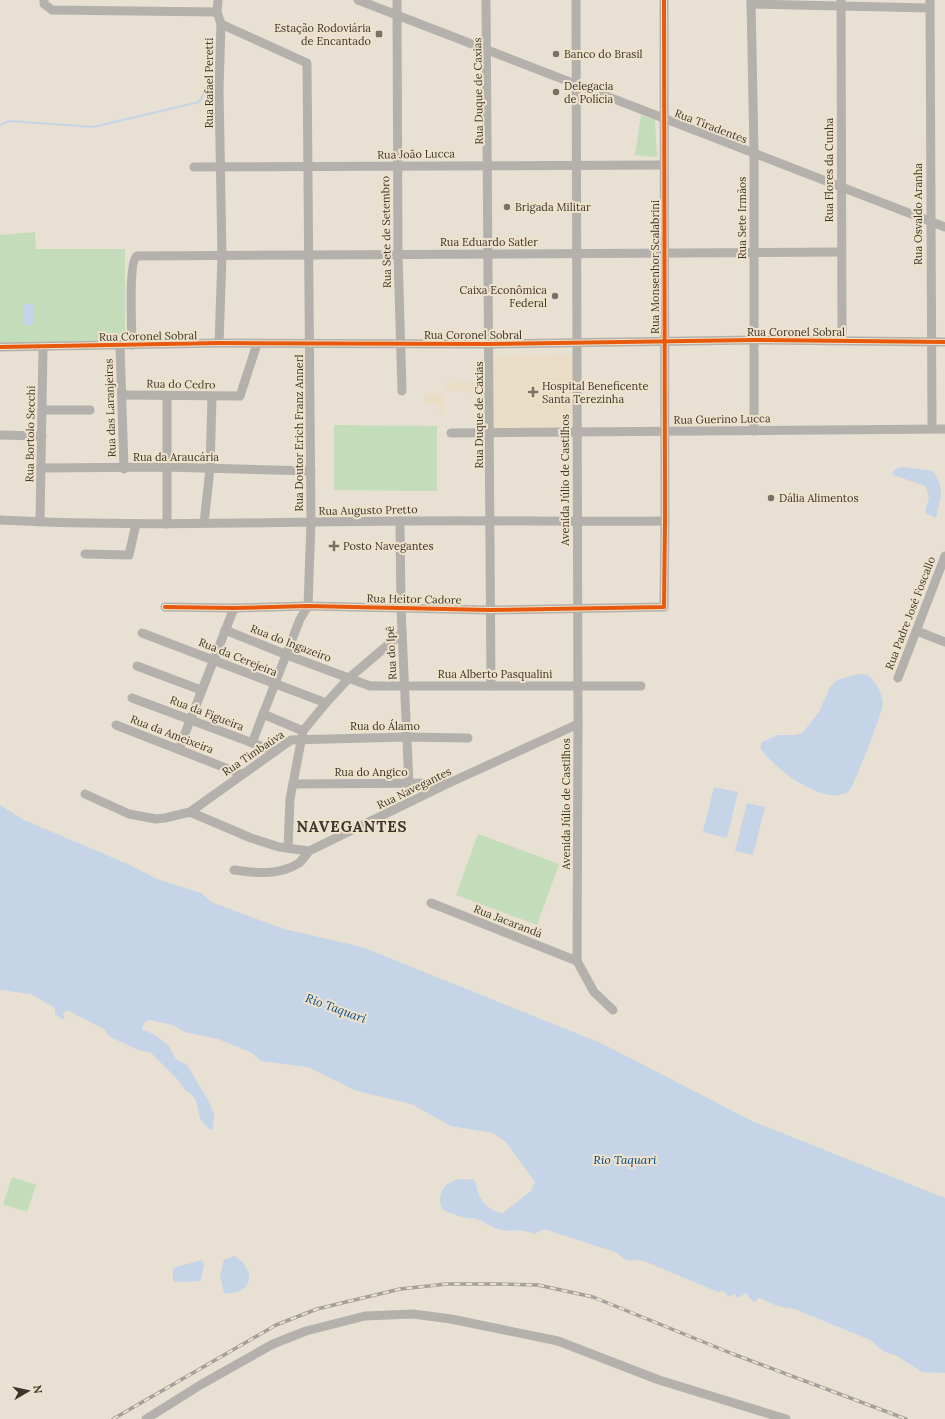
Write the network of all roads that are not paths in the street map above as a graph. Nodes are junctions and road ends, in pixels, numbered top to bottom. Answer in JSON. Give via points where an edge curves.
{"nodes":[{"id":1,"x":44,"y":0,"type":"edge"},
{"id":2,"x":132,"y":0,"type":"edge"},
{"id":3,"x":218,"y":0,"type":"edge"},
{"id":4,"x":358,"y":0,"type":"edge"},
{"id":5,"x":397,"y":0,"type":"edge"},
{"id":6,"x":486,"y":0,"type":"edge"},
{"id":7,"x":576,"y":0,"type":"edge"},
{"id":8,"x":664,"y":0,"type":"edge"},
{"id":9,"x":752,"y":1,"type":"edge"},
{"id":10,"x":841,"y":3,"type":"edge"},
{"id":11,"x":930,"y":4,"type":"edge"},
{"id":12,"x":133,"y":10,"type":"junction"},
{"id":13,"x":217,"y":12,"type":"junction"},
{"id":14,"x":397,"y":15,"type":"junction"},
{"id":15,"x":221,"y":24,"type":"junction"},
{"id":16,"x":486,"y":49,"type":"junction"},
{"id":17,"x":575,"y":84,"type":"junction"},
{"id":18,"x":663,"y":117,"type":"junction"},
{"id":19,"x":754,"y":152,"type":"junction"},
{"id":20,"x":663,"y":164,"type":"junction"},
{"id":21,"x":488,"y":165,"type":"junction"},
{"id":22,"x":221,"y":166,"type":"junction"},
{"id":23,"x":397,"y":166,"type":"junction"},
{"id":24,"x":576,"y":166,"type":"junction"},
{"id":25,"x":194,"y":167,"type":"dead end"},
{"id":26,"x":310,"y":167,"type":"junction"},
{"id":27,"x":841,"y":188,"type":"junction"},
{"id":28,"x":930,"y":221,"type":"junction"},
{"id":29,"x":945,"y":227,"type":"edge"},
{"id":30,"x":840,"y":252,"type":"junction"},
{"id":31,"x":575,"y":253,"type":"junction"},
{"id":32,"x":754,"y":253,"type":"junction"},
{"id":33,"x":398,"y":254,"type":"junction"},
{"id":34,"x":664,"y":254,"type":"junction"},
{"id":35,"x":308,"y":255,"type":"junction"},
{"id":36,"x":487,"y":255,"type":"junction"},
{"id":37,"x":222,"y":256,"type":"junction"},
{"id":38,"x":753,"y":340,"type":"junction"},
{"id":39,"x":842,"y":340,"type":"junction"},
{"id":40,"x":932,"y":341,"type":"junction"},
{"id":41,"x":945,"y":342,"type":"edge"},
{"id":42,"x":219,"y":343,"type":"junction"},
{"id":43,"x":664,"y":343,"type":"junction"},
{"id":44,"x":257,"y":344,"type":"junction"},
{"id":45,"x":310,"y":344,"type":"junction"},
{"id":46,"x":401,"y":344,"type":"junction"},
{"id":47,"x":488,"y":344,"type":"junction"},
{"id":48,"x":576,"y":344,"type":"junction"},
{"id":49,"x":132,"y":345,"type":"junction"},
{"id":50,"x":120,"y":346,"type":"junction"},
{"id":51,"x":0,"y":347,"type":"edge"},
{"id":52,"x":43,"y":347,"type":"junction"},
{"id":53,"x":402,"y":391,"type":"dead end"},
{"id":54,"x":122,"y":395,"type":"junction"},
{"id":55,"x":167,"y":396,"type":"junction"},
{"id":56,"x":212,"y":397,"type":"junction"},
{"id":57,"x":42,"y":410,"type":"junction"},
{"id":58,"x":90,"y":410,"type":"dead end"},
{"id":59,"x":932,"y":428,"type":"junction"},
{"id":60,"x":945,"y":429,"type":"edge"},
{"id":61,"x":577,"y":431,"type":"junction"},
{"id":62,"x":754,"y":431,"type":"junction"},
{"id":63,"x":665,"y":432,"type":"junction"},
{"id":64,"x":451,"y":433,"type":"dead end"},
{"id":65,"x":489,"y":433,"type":"junction"},
{"id":66,"x":0,"y":435,"type":"edge"},
{"id":67,"x":42,"y":436,"type":"junction"},
{"id":68,"x":166,"y":467,"type":"junction"},
{"id":69,"x":41,"y":468,"type":"junction"},
{"id":70,"x":124,"y":468,"type":"junction"},
{"id":71,"x":210,"y":469,"type":"junction"},
{"id":72,"x":311,"y":471,"type":"junction"},
{"id":73,"x":0,"y":520,"type":"edge"},
{"id":74,"x":489,"y":520,"type":"junction"},
{"id":75,"x":400,"y":521,"type":"junction"},
{"id":76,"x":665,"y":521,"type":"junction"},
{"id":77,"x":40,"y":522,"type":"junction"},
{"id":78,"x":578,"y":522,"type":"junction"},
{"id":79,"x":204,"y":523,"type":"junction"},
{"id":80,"x":311,"y":523,"type":"junction"},
{"id":81,"x":136,"y":524,"type":"junction"},
{"id":82,"x":167,"y":524,"type":"junction"},
{"id":83,"x":85,"y":554,"type":"dead end"},
{"id":84,"x":945,"y":556,"type":"edge"},
{"id":85,"x":308,"y":606,"type":"junction"},
{"id":86,"x":165,"y":607,"type":"dead end"},
{"id":87,"x":664,"y":607,"type":"joint"},
{"id":88,"x":234,"y":608,"type":"junction"},
{"id":89,"x":400,"y":609,"type":"junction"},
{"id":90,"x":577,"y":609,"type":"junction"},
{"id":91,"x":490,"y":610,"type":"junction"},
{"id":92,"x":225,"y":630,"type":"junction"},
{"id":93,"x":916,"y":631,"type":"junction"},
{"id":94,"x":142,"y":633,"type":"dead end"},
{"id":95,"x":402,"y":633,"type":"junction"},
{"id":96,"x":945,"y":642,"type":"edge"},
{"id":97,"x":287,"y":656,"type":"junction"},
{"id":98,"x":213,"y":659,"type":"junction"},
{"id":99,"x":137,"y":666,"type":"dead end"},
{"id":100,"x":349,"y":678,"type":"junction"},
{"id":101,"x":898,"y":678,"type":"dead end"},
{"id":102,"x":274,"y":685,"type":"junction"},
{"id":103,"x":404,"y":686,"type":"junction"},
{"id":104,"x":491,"y":686,"type":"junction"},
{"id":105,"x":641,"y":686,"type":"dead end"},
{"id":106,"x":578,"y":687,"type":"junction"},
{"id":107,"x":201,"y":690,"type":"junction"},
{"id":108,"x":132,"y":698,"type":"dead end"},
{"id":109,"x":326,"y":703,"type":"junction"},
{"id":110,"x":263,"y":714,"type":"junction"},
{"id":111,"x":191,"y":720,"type":"junction"},
{"id":112,"x":578,"y":724,"type":"junction"},
{"id":113,"x":116,"y":725,"type":"dead end"},
{"id":114,"x":303,"y":735,"type":"junction"},
{"id":115,"x":406,"y":737,"type":"junction"},
{"id":116,"x":468,"y":738,"type":"dead end"},
{"id":117,"x":252,"y":743,"type":"junction"},
{"id":118,"x":179,"y":749,"type":"junction"},
{"id":119,"x":274,"y":751,"type":"junction"},
{"id":120,"x":241,"y":774,"type":"junction"},
{"id":121,"x":449,"y":783,"type":"junction"},
{"id":122,"x":293,"y":784,"type":"junction"},
{"id":123,"x":409,"y":784,"type":"junction"},
{"id":124,"x":85,"y":794,"type":"dead end"},
{"id":125,"x":190,"y":812,"type":"junction"},
{"id":126,"x":288,"y":848,"type":"junction"},
{"id":127,"x":309,"y":851,"type":"junction"},
{"id":128,"x":234,"y":870,"type":"dead end"},
{"id":129,"x":431,"y":903,"type":"dead end"},
{"id":130,"x":577,"y":960,"type":"junction"},
{"id":131,"x":613,"y":1010,"type":"dead end"},
{"id":132,"x":161,"y":1415,"type":"edge"},
{"id":133,"x":146,"y":1419,"type":"edge"},
{"id":134,"x":786,"y":1419,"type":"edge"}],
"edges":[{"from":1,"to":12,"type":"street","via":[[44,4],[52,10]]},
{"from":2,"to":12,"type":"street"},
{"from":3,"to":13,"type":"street","name":"Rua Rafael Peretti"},
{"from":4,"to":14,"type":"street","name":"Rua Tiradentes"},
{"from":5,"to":14,"type":"street","name":"Rua Sete de Setembro"},
{"from":6,"to":16,"type":"street","name":"Rua Duque de Caxias"},
{"from":7,"to":17,"type":"street","name":"Avenida Júlio de Castilhos"},
{"from":8,"to":18,"type":"street","name":"Rua Monsenhor Scalabrini"},
{"from":9,"to":10,"type":"street"},
{"from":9,"to":19,"type":"street","name":"Rua Sete Irmãos"},
{"from":10,"to":11,"type":"street"},
{"from":10,"to":27,"type":"street","name":"Rua Flores da Cunha"},
{"from":11,"to":28,"type":"street","name":"Rua Osvaldo Aranha"},
{"from":12,"to":13,"type":"street"},
{"from":13,"to":15,"type":"street","name":"Rua Rafael Peretti"},
{"from":14,"to":16,"type":"street","name":"Rua Tiradentes"},
{"from":14,"to":23,"type":"street","name":"Rua Sete de Setembro"},
{"from":15,"to":22,"type":"street","name":"Rua Rafael Peretti"},
{"from":15,"to":26,"type":"street","name":"Rua Doutor Erich Franz Annerl","via":[[308,63]]},
{"from":16,"to":17,"type":"street","name":"Rua Tiradentes"},
{"from":16,"to":21,"type":"street","name":"Rua Duque de Caxias"},
{"from":17,"to":18,"type":"street","name":"Rua Tiradentes"},
{"from":17,"to":24,"type":"street","name":"Avenida Júlio de Castilhos"},
{"from":18,"to":19,"type":"street","name":"Rua Tiradentes"},
{"from":18,"to":20,"type":"street","name":"Rua Monsenhor Scalabrini"},
{"from":19,"to":27,"type":"street","name":"Rua Tiradentes"},
{"from":19,"to":32,"type":"street","name":"Rua Sete Irmãos"},
{"from":20,"to":24,"type":"street","name":"Rua João Lucca"},
{"from":20,"to":34,"type":"street","name":"Rua Monsenhor Scalabrini"},
{"from":21,"to":23,"type":"street","name":"Rua João Lucca"},
{"from":21,"to":24,"type":"street","name":"Rua João Lucca"},
{"from":21,"to":36,"type":"street","name":"Rua Duque de Caxias"},
{"from":22,"to":25,"type":"street","name":"Rua João Lucca"},
{"from":22,"to":26,"type":"street","name":"Rua João Lucca"},
{"from":22,"to":37,"type":"street","name":"Rua Rafael Peretti"},
{"from":23,"to":26,"type":"street","name":"Rua João Lucca"},
{"from":23,"to":33,"type":"street","name":"Rua Sete de Setembro"},
{"from":24,"to":31,"type":"street","name":"Avenida Júlio de Castilhos"},
{"from":26,"to":35,"type":"street","name":"Rua Doutor Erich Franz Annerl"},
{"from":27,"to":28,"type":"street","name":"Rua Tiradentes"},
{"from":27,"to":30,"type":"street","name":"Rua Flores da Cunha"},
{"from":28,"to":29,"type":"street","name":"Rua Tiradentes"},
{"from":28,"to":40,"type":"street","name":"Rua Osvaldo Aranha"},
{"from":30,"to":32,"type":"street","name":"Rua Eduardo Satler"},
{"from":30,"to":39,"type":"street","name":"Rua Flores da Cunha"},
{"from":31,"to":34,"type":"street","name":"Rua Eduardo Satler"},
{"from":31,"to":36,"type":"street","name":"Rua Eduardo Satler"},
{"from":31,"to":48,"type":"street","name":"Avenida Júlio de Castilhos"},
{"from":32,"to":34,"type":"street","name":"Rua Eduardo Satler"},
{"from":32,"to":38,"type":"street","name":"Rua Sete Irmãos"},
{"from":33,"to":35,"type":"street","name":"Rua Eduardo Satler"},
{"from":33,"to":36,"type":"street","name":"Rua Eduardo Satler"},
{"from":33,"to":46,"type":"street","name":"Rua Sete de Setembro"},
{"from":34,"to":43,"type":"street","name":"Rua Monsenhor Scalabrini"},
{"from":35,"to":37,"type":"street","name":"Rua Eduardo Satler"},
{"from":35,"to":45,"type":"street","name":"Rua Doutor Erich Franz Annerl"},
{"from":36,"to":47,"type":"street","name":"Rua Duque de Caxias"},
{"from":37,"to":42,"type":"street"},
{"from":37,"to":49,"type":"street","name":"Rua Eduardo Satler","via":[[137,256],[133,262],[132,278]]},
{"from":38,"to":39,"type":"street","name":"Rua Coronel Sobral"},
{"from":38,"to":43,"type":"street","name":"Rua Coronel Sobral"},
{"from":38,"to":62,"type":"street","name":"Rua Sete Irmãos"},
{"from":39,"to":40,"type":"street","name":"Rua Coronel Sobral"},
{"from":40,"to":41,"type":"street","name":"Rua Coronel Sobral"},
{"from":40,"to":59,"type":"street","name":"Rua Osvaldo Aranha"},
{"from":42,"to":44,"type":"street","name":"Rua Coronel Sobral"},
{"from":42,"to":49,"type":"street","name":"Rua Coronel Sobral"},
{"from":43,"to":48,"type":"street","name":"Rua Coronel Sobral"},
{"from":43,"to":63,"type":"street","name":"Rua Monsenhor Scalabrini"},
{"from":44,"to":45,"type":"street","name":"Rua Coronel Sobral"},
{"from":44,"to":56,"type":"street","name":"Rua do Cedro","via":[[240,396]]},
{"from":45,"to":46,"type":"street","name":"Rua Coronel Sobral"},
{"from":45,"to":72,"type":"street","name":"Rua Doutor Erich Franz Annerl"},
{"from":46,"to":47,"type":"street","name":"Rua Coronel Sobral"},
{"from":46,"to":53,"type":"street","name":"Rua Sete de Setembro"},
{"from":47,"to":48,"type":"street","name":"Rua Coronel Sobral"},
{"from":47,"to":65,"type":"street","name":"Rua Duque de Caxias"},
{"from":48,"to":61,"type":"street","name":"Avenida Júlio de Castilhos"},
{"from":49,"to":50,"type":"street","name":"Rua Coronel Sobral"},
{"from":50,"to":52,"type":"street","name":"Rua Coronel Sobral"},
{"from":50,"to":54,"type":"street","name":"Rua das Laranjeiras"},
{"from":51,"to":52,"type":"street","name":"Rua Coronel Sobral"},
{"from":52,"to":57,"type":"street","name":"Rua Bortolo Secchi"},
{"from":54,"to":55,"type":"street","name":"Rua do Cedro"},
{"from":54,"to":70,"type":"street","name":"Rua das Laranjeiras"},
{"from":55,"to":56,"type":"street","name":"Rua do Cedro"},
{"from":55,"to":68,"type":"street"},
{"from":56,"to":71,"type":"street"},
{"from":57,"to":58,"type":"street"},
{"from":57,"to":67,"type":"street","name":"Rua Bortolo Secchi"},
{"from":59,"to":60,"type":"street","name":"Rua Guerino Lucca"},
{"from":59,"to":62,"type":"street","name":"Rua Guerino Lucca"},
{"from":61,"to":63,"type":"street","name":"Rua Guerino Lucca"},
{"from":61,"to":65,"type":"street","name":"Rua Guerino Lucca"},
{"from":61,"to":78,"type":"street","name":"Avenida Júlio de Castilhos"},
{"from":62,"to":63,"type":"street","name":"Rua Guerino Lucca"},
{"from":63,"to":76,"type":"street","name":"Rua Monsenhor Scalabrini"},
{"from":64,"to":65,"type":"street","name":"Rua Guerino Lucca"},
{"from":65,"to":74,"type":"street","name":"Rua Duque de Caxias"},
{"from":66,"to":67,"type":"street"},
{"from":67,"to":69,"type":"street","name":"Rua Bortolo Secchi"},
{"from":68,"to":70,"type":"street","name":"Rua da Araucária"},
{"from":68,"to":71,"type":"street","name":"Rua da Araucária"},
{"from":68,"to":82,"type":"street"},
{"from":69,"to":70,"type":"street","name":"Rua da Araucária"},
{"from":69,"to":77,"type":"street","name":"Rua Bortolo Secchi"},
{"from":71,"to":72,"type":"street","name":"Rua da Araucária"},
{"from":71,"to":79,"type":"street"},
{"from":72,"to":80,"type":"street","name":"Rua Doutor Erich Franz Annerl"},
{"from":73,"to":77,"type":"street","name":"Rua Augusto Pretto"},
{"from":74,"to":75,"type":"street","name":"Rua Augusto Pretto"},
{"from":74,"to":78,"type":"street","name":"Rua Augusto Pretto"},
{"from":74,"to":91,"type":"street","name":"Rua Duque de Caxias"},
{"from":75,"to":80,"type":"street","name":"Rua Augusto Pretto"},
{"from":75,"to":89,"type":"street","name":"Rua do Ipê"},
{"from":76,"to":78,"type":"street","name":"Rua Augusto Pretto"},
{"from":76,"to":87,"type":"street","name":"Rua Monsenhor Scalabrini"},
{"from":77,"to":81,"type":"street","name":"Rua Augusto Pretto"},
{"from":78,"to":90,"type":"street","name":"Avenida Júlio de Castilhos"},
{"from":79,"to":80,"type":"street","name":"Rua Augusto Pretto"},
{"from":79,"to":82,"type":"street","name":"Rua Augusto Pretto"},
{"from":80,"to":85,"type":"street","name":"Rua Doutor Erich Franz Annerl"},
{"from":81,"to":82,"type":"street","name":"Rua Augusto Pretto"},
{"from":81,"to":83,"type":"street","via":[[129,555]]},
{"from":84,"to":93,"type":"street","name":"Rua Padre José Foscallo"},
{"from":85,"to":88,"type":"street","name":"Rua Heitor Cadore"},
{"from":85,"to":89,"type":"street","name":"Rua Heitor Cadore"},
{"from":85,"to":97,"type":"street","name":"Rua Doutor Erich Franz Annerl","via":[[300,619]]},
{"from":86,"to":88,"type":"street","name":"Rua Heitor Cadore"},
{"from":87,"to":90,"type":"street","name":"Rua Heitor Cadore"},
{"from":88,"to":92,"type":"street"},
{"from":89,"to":91,"type":"street","name":"Rua Heitor Cadore"},
{"from":89,"to":95,"type":"street","name":"Rua do Ipê"},
{"from":90,"to":91,"type":"street","name":"Rua Heitor Cadore"},
{"from":90,"to":106,"type":"street","name":"Avenida Júlio de Castilhos"},
{"from":91,"to":104,"type":"street","name":"Rua Duque de Caxias"},
{"from":92,"to":97,"type":"street","name":"Rua do Ingazeiro"},
{"from":92,"to":98,"type":"street"},
{"from":93,"to":96,"type":"street"},
{"from":93,"to":101,"type":"street","name":"Rua Padre José Foscallo"},
{"from":94,"to":98,"type":"street","name":"Rua da Cerejeira"},
{"from":95,"to":100,"type":"street"},
{"from":95,"to":103,"type":"street","name":"Rua do Ipê"},
{"from":97,"to":100,"type":"street","name":"Rua do Ingazeiro"},
{"from":97,"to":102,"type":"street","name":"Rua Doutor Erich Franz Annerl"},
{"from":98,"to":102,"type":"street","name":"Rua da Cerejeira"},
{"from":98,"to":107,"type":"street"},
{"from":99,"to":107,"type":"street"},
{"from":100,"to":103,"type":"street","name":"Rua Alberto Pasqualini","via":[[370,686]]},
{"from":100,"to":109,"type":"street"},
{"from":102,"to":109,"type":"street","name":"Rua da Cerejeira"},
{"from":102,"to":110,"type":"street","name":"Rua Doutor Erich Franz Annerl"},
{"from":103,"to":104,"type":"street","name":"Rua Alberto Pasqualini"},
{"from":103,"to":115,"type":"street","name":"Rua do Ipê"},
{"from":104,"to":106,"type":"street","name":"Rua Alberto Pasqualini"},
{"from":105,"to":106,"type":"street","name":"Rua Alberto Pasqualini"},
{"from":106,"to":112,"type":"street","name":"Avenida Júlio de Castilhos"},
{"from":107,"to":111,"type":"street"},
{"from":108,"to":111,"type":"street","name":"Rua da Figueira"},
{"from":109,"to":114,"type":"street"},
{"from":110,"to":114,"type":"street"},
{"from":110,"to":117,"type":"street","name":"Rua Doutor Erich Franz Annerl"},
{"from":111,"to":117,"type":"street","name":"Rua da Figueira"},
{"from":111,"to":118,"type":"street"},
{"from":112,"to":121,"type":"street","name":"Rua Navegantes"},
{"from":112,"to":130,"type":"street","name":"Avenida Júlio de Castilhos"},
{"from":113,"to":118,"type":"street","name":"Rua da Ameixeira"},
{"from":114,"to":115,"type":"street","name":"Rua do Álamo"},
{"from":114,"to":119,"type":"street","name":"Rua Timbaúva"},
{"from":114,"to":122,"type":"street"},
{"from":115,"to":116,"type":"street","name":"Rua do Álamo"},
{"from":115,"to":123,"type":"street","name":"Rua do Ipê"},
{"from":117,"to":119,"type":"street","name":"Rua da Figueira"},
{"from":118,"to":120,"type":"street","name":"Rua da Ameixeira"},
{"from":119,"to":120,"type":"street","name":"Rua Timbaúva"},
{"from":120,"to":125,"type":"street","name":"Rua Timbaúva"},
{"from":121,"to":123,"type":"street","name":"Rua do Angico"},
{"from":121,"to":127,"type":"street","name":"Rua Navegantes"},
{"from":122,"to":123,"type":"street","name":"Rua do Angico"},
{"from":122,"to":126,"type":"street"},
{"from":124,"to":125,"type":"street","name":"Rua Timbaúva","via":[[129,814],[156,819]]},
{"from":125,"to":126,"type":"street","via":[[251,838]]},
{"from":126,"to":127,"type":"street"},
{"from":127,"to":128,"type":"street","name":"Rua Navegantes","via":[[299,863],[278,871],[258,874]]},
{"from":129,"to":130,"type":"street","name":"Rua Jacarandá"},
{"from":130,"to":131,"type":"street","via":[[594,992]]},
{"from":132,"to":133,"type":"street"},
{"from":132,"to":134,"type":"street","via":[[202,1384],[273,1344],[365,1316],[413,1314],[451,1319],[558,1341],[659,1380]]}]}
